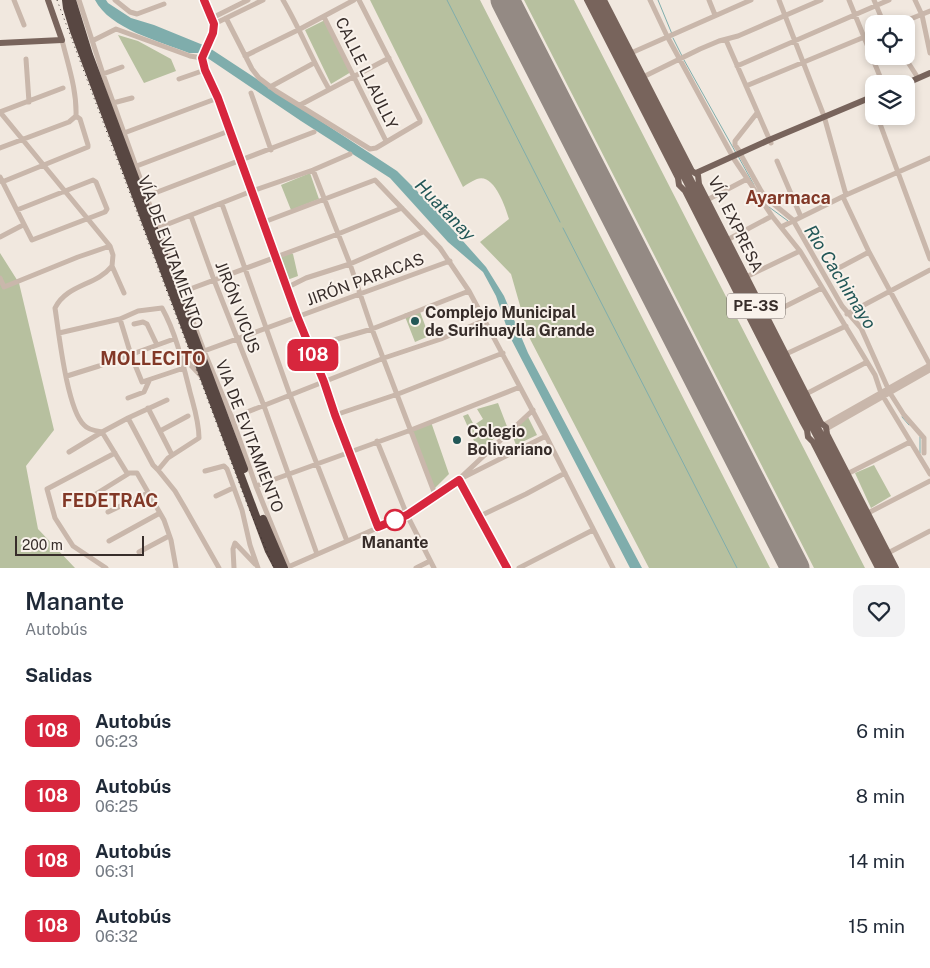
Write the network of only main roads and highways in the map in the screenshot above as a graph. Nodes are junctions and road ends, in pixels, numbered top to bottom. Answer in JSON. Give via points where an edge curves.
{"nodes":[{"id":1,"x":48,"y":0,"type":"edge"},
{"id":2,"x":66,"y":0,"type":"edge"},
{"id":3,"x":72,"y":0,"type":"edge"},
{"id":4,"x":587,"y":0,"type":"edge"},
{"id":5,"x":593,"y":0,"type":"edge"},
{"id":6,"x":599,"y":0,"type":"edge"},
{"id":7,"x":604,"y":0,"type":"edge"},
{"id":8,"x":612,"y":15,"type":"junction"},
{"id":9,"x":599,"y":22,"type":"junction"},
{"id":10,"x":613,"y":34,"type":"junction"},
{"id":11,"x":0,"y":43,"type":"edge"},
{"id":12,"x":930,"y":73,"type":"edge"},
{"id":13,"x":930,"y":77,"type":"edge"},
{"id":14,"x":915,"y":79,"type":"edge"},
{"id":15,"x":915,"y":83,"type":"edge"},
{"id":16,"x":865,"y":100,"type":"edge"},
{"id":17,"x":865,"y":104,"type":"edge"},
{"id":18,"x":825,"y":118,"type":"junction"},
{"id":19,"x":690,"y":180,"type":"junction"},
{"id":20,"x":743,"y":287,"type":"junction"},
{"id":21,"x":758,"y":300,"type":"junction"},
{"id":22,"x":744,"y":307,"type":"junction"},
{"id":23,"x":782,"y":348,"type":"junction"},
{"id":24,"x":769,"y":356,"type":"junction"},
{"id":25,"x":784,"y":366,"type":"junction"},
{"id":26,"x":819,"y":431,"type":"junction"},
{"id":27,"x":854,"y":504,"type":"junction"},
{"id":28,"x":869,"y":515,"type":"junction"},
{"id":29,"x":855,"y":524,"type":"junction"},
{"id":30,"x":889,"y":554,"type":"junction"},
{"id":31,"x":879,"y":567,"type":"edge"},
{"id":32,"x":278,"y":568,"type":"edge"},
{"id":33,"x":287,"y":568,"type":"edge"},
{"id":34,"x":891,"y":568,"type":"edge"},
{"id":35,"x":896,"y":568,"type":"edge"}],
"edges":[{"from":1,"to":11,"type":"main road","via":[[62,40]]},
{"from":2,"to":32,"type":"highway","name":"VÍA DE EVITAMIENTO","via":[[74,31]]},
{"from":3,"to":33,"type":"highway","name":"VÍA DE EVITAMIENTO","via":[[89,55],[134,167],[261,514]]},
{"from":4,"to":9,"type":"main road","name":"VÍA EXPRESA","number":"PE-3S"},
{"from":5,"to":10,"type":"main road","name":"VÍA EXPRESA","number":"PE-3S"},
{"from":6,"to":10,"type":"main road","name":"VÍA EXPRESA","number":"PE-3S"},
{"from":7,"to":8,"type":"main road","name":"VÍA EXPRESA","number":"PE-3S"},
{"from":8,"to":10,"type":"main road"},
{"from":8,"to":19,"type":"main road","name":"VÍA EXPRESA","number":"PE-3S"},
{"from":9,"to":10,"type":"main road"},
{"from":9,"to":19,"type":"main road","name":"VÍA EXPRESA","number":"PE-3S"},
{"from":10,"to":19,"type":"main road","name":"VÍA EXPRESA","number":"PE-3S"},
{"from":12,"to":14,"type":"main road"},
{"from":13,"to":15,"type":"main road"},
{"from":16,"to":18,"type":"main road"},
{"from":17,"to":18,"type":"main road"},
{"from":18,"to":19,"type":"main road"},
{"from":19,"to":20,"type":"main road","name":"VÍA EXPRESA","number":"PE-3S"},
{"from":19,"to":21,"type":"main road","name":"VÍA EXPRESA","number":"PE-3S","via":[[707,200]]},
{"from":19,"to":22,"type":"main road","name":"VÍA EXPRESA","number":"PE-3S"},
{"from":20,"to":21,"type":"main road"},
{"from":20,"to":22,"type":"main road"},
{"from":20,"to":25,"type":"main road","name":"VÍA EXPRESA","number":"PE-3S"},
{"from":21,"to":23,"type":"main road","name":"VÍA EXPRESA","number":"PE-3S"},
{"from":22,"to":24,"type":"main road","name":"VÍA EXPRESA","number":"PE-3S"},
{"from":23,"to":25,"type":"main road"},
{"from":23,"to":26,"type":"main road","name":"VÍA EXPRESA","number":"PE-3S","via":[[806,394]]},
{"from":24,"to":25,"type":"main road"},
{"from":24,"to":26,"type":"main road","name":"VÍA EXPRESA","number":"PE-3S"},
{"from":25,"to":26,"type":"main road","name":"VÍA EXPRESA","number":"PE-3S"},
{"from":26,"to":27,"type":"main road","name":"VÍA EXPRESA","number":"PE-3S"},
{"from":26,"to":28,"type":"main road","name":"VÍA EXPRESA","number":"PE-3S"},
{"from":26,"to":29,"type":"main road","name":"VÍA EXPRESA","number":"PE-3S"},
{"from":27,"to":28,"type":"main road"},
{"from":27,"to":29,"type":"main road"},
{"from":27,"to":31,"type":"main road","name":"VÍA EXPRESA","number":"PE-3S"},
{"from":27,"to":34,"type":"main road","name":"VÍA EXPRESA","number":"PE-3S"},
{"from":28,"to":30,"type":"main road","name":"VÍA EXPRESA","number":"PE-3S"},
{"from":29,"to":31,"type":"main road","name":"VÍA EXPRESA","number":"PE-3S"},
{"from":30,"to":34,"type":"main road"},
{"from":30,"to":35,"type":"main road","name":"VÍA EXPRESA","number":"PE-3S"}]}
